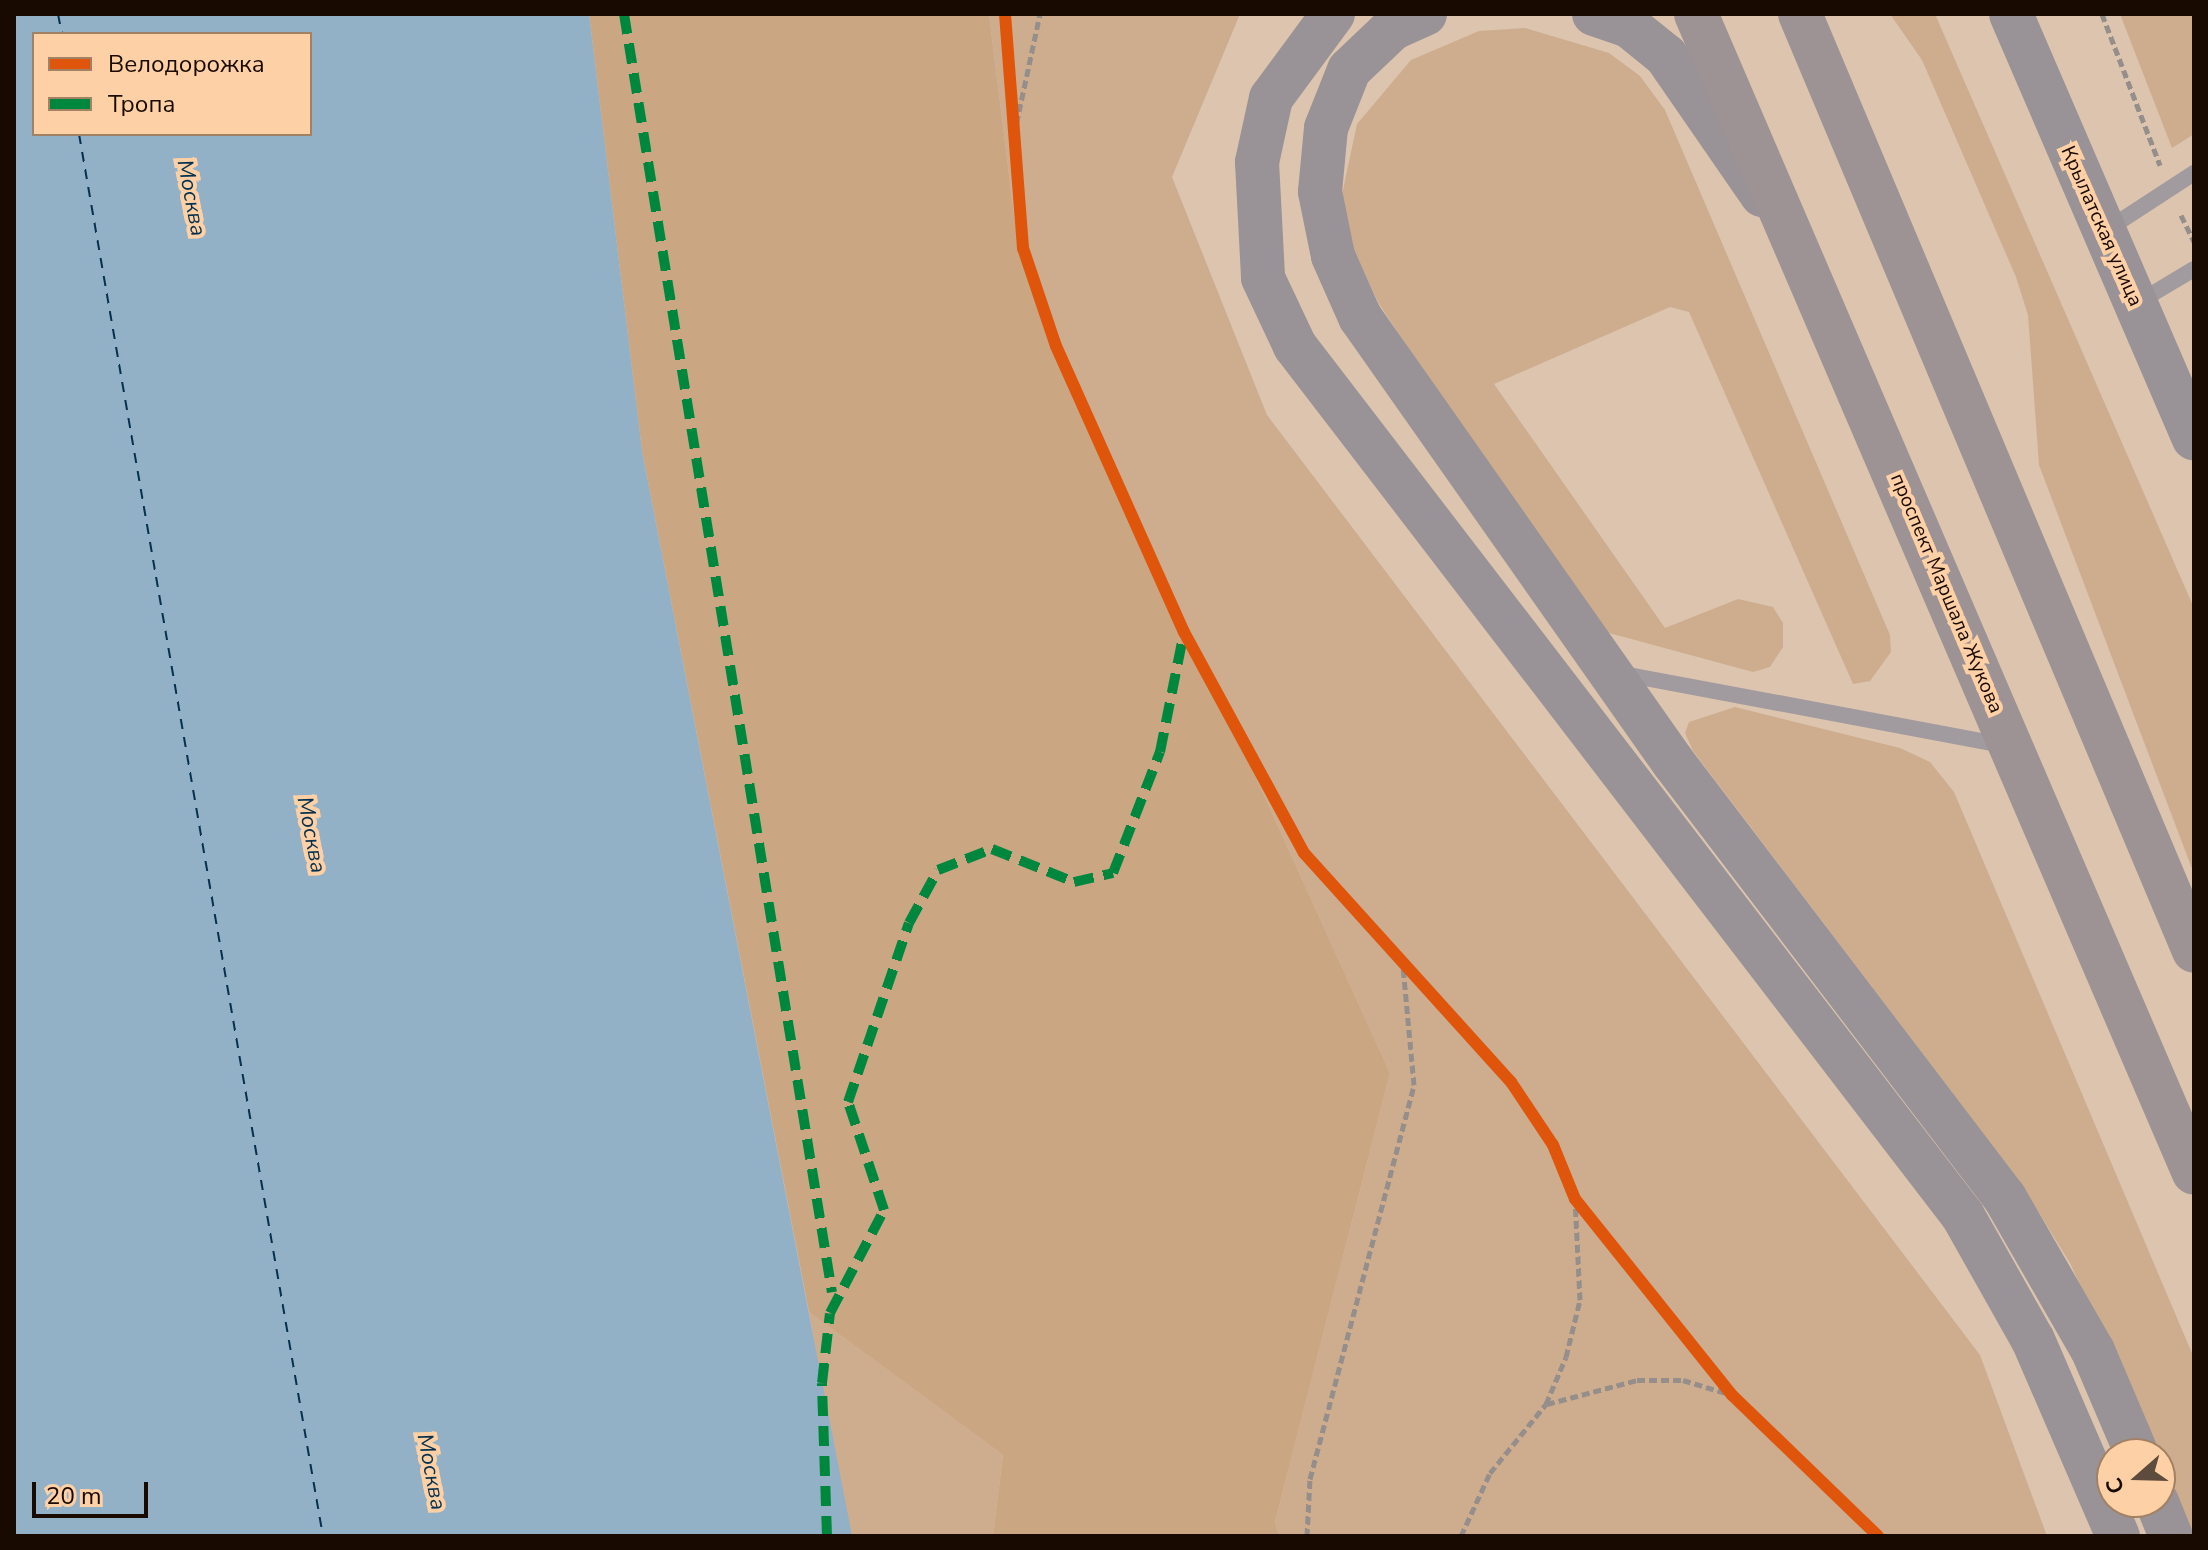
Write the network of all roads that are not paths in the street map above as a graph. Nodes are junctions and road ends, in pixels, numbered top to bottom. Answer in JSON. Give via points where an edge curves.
{"nodes":[{"id":1,"x":1333,"y":14,"type":"edge"},
{"id":2,"x":1425,"y":14,"type":"edge"},
{"id":3,"x":1594,"y":14,"type":"edge"},
{"id":4,"x":1696,"y":14,"type":"edge"},
{"id":5,"x":1800,"y":14,"type":"edge"},
{"id":6,"x":2011,"y":14,"type":"edge"},
{"id":7,"x":2039,"y":14,"type":"edge"},
{"id":8,"x":2068,"y":150,"type":"junction"},
{"id":9,"x":2194,"y":173,"type":"edge"},
{"id":10,"x":2104,"y":232,"type":"junction"},
{"id":11,"x":1802,"y":255,"type":"junction"},
{"id":12,"x":2194,"y":269,"type":"edge"},
{"id":13,"x":2136,"y":304,"type":"junction"},
{"id":14,"x":2194,"y":438,"type":"edge"},
{"id":15,"x":1609,"y":671,"type":"junction"},
{"id":16,"x":2013,"y":747,"type":"junction"},
{"id":17,"x":2194,"y":951,"type":"edge"},
{"id":18,"x":2194,"y":1173,"type":"edge"},
{"id":19,"x":2130,"y":1438,"type":"edge"},
{"id":20,"x":2118,"y":1536,"type":"edge"}],
"edges":[{"from":1,"to":20,"type":"main road","via":[[1271,98],[1257,162],[1254,215],[1263,278],[1295,346],[1963,1216],[2033,1340]]},
{"from":2,"to":15,"type":"main road","via":[[1392,29],[1349,70],[1326,128],[1320,192],[1333,256],[1360,317]]},
{"from":3,"to":11,"type":"main road","via":[[1629,26],[1666,56]]},
{"from":4,"to":11,"type":"main road","name":"проспект Маршала Жукова"},
{"from":5,"to":17,"type":"main road"},
{"from":6,"to":8,"type":"main road","name":"Крылатская улица"},
{"from":7,"to":8,"type":"main road"},
{"from":8,"to":10,"type":"main road","name":"Крылатская улица"},
{"from":9,"to":10,"type":"lane"},
{"from":10,"to":13,"type":"main road","name":"Крылатская улица"},
{"from":11,"to":16,"type":"main road","name":"проспект Маршала Жукова"},
{"from":12,"to":13,"type":"lane"},
{"from":13,"to":14,"type":"main road","name":"Крылатская улица"},
{"from":15,"to":16,"type":"lane"},
{"from":15,"to":19,"type":"main road","via":[[2005,1198],[2093,1351]]},
{"from":16,"to":18,"type":"main road","name":"проспект Маршала Жукова"}]}
